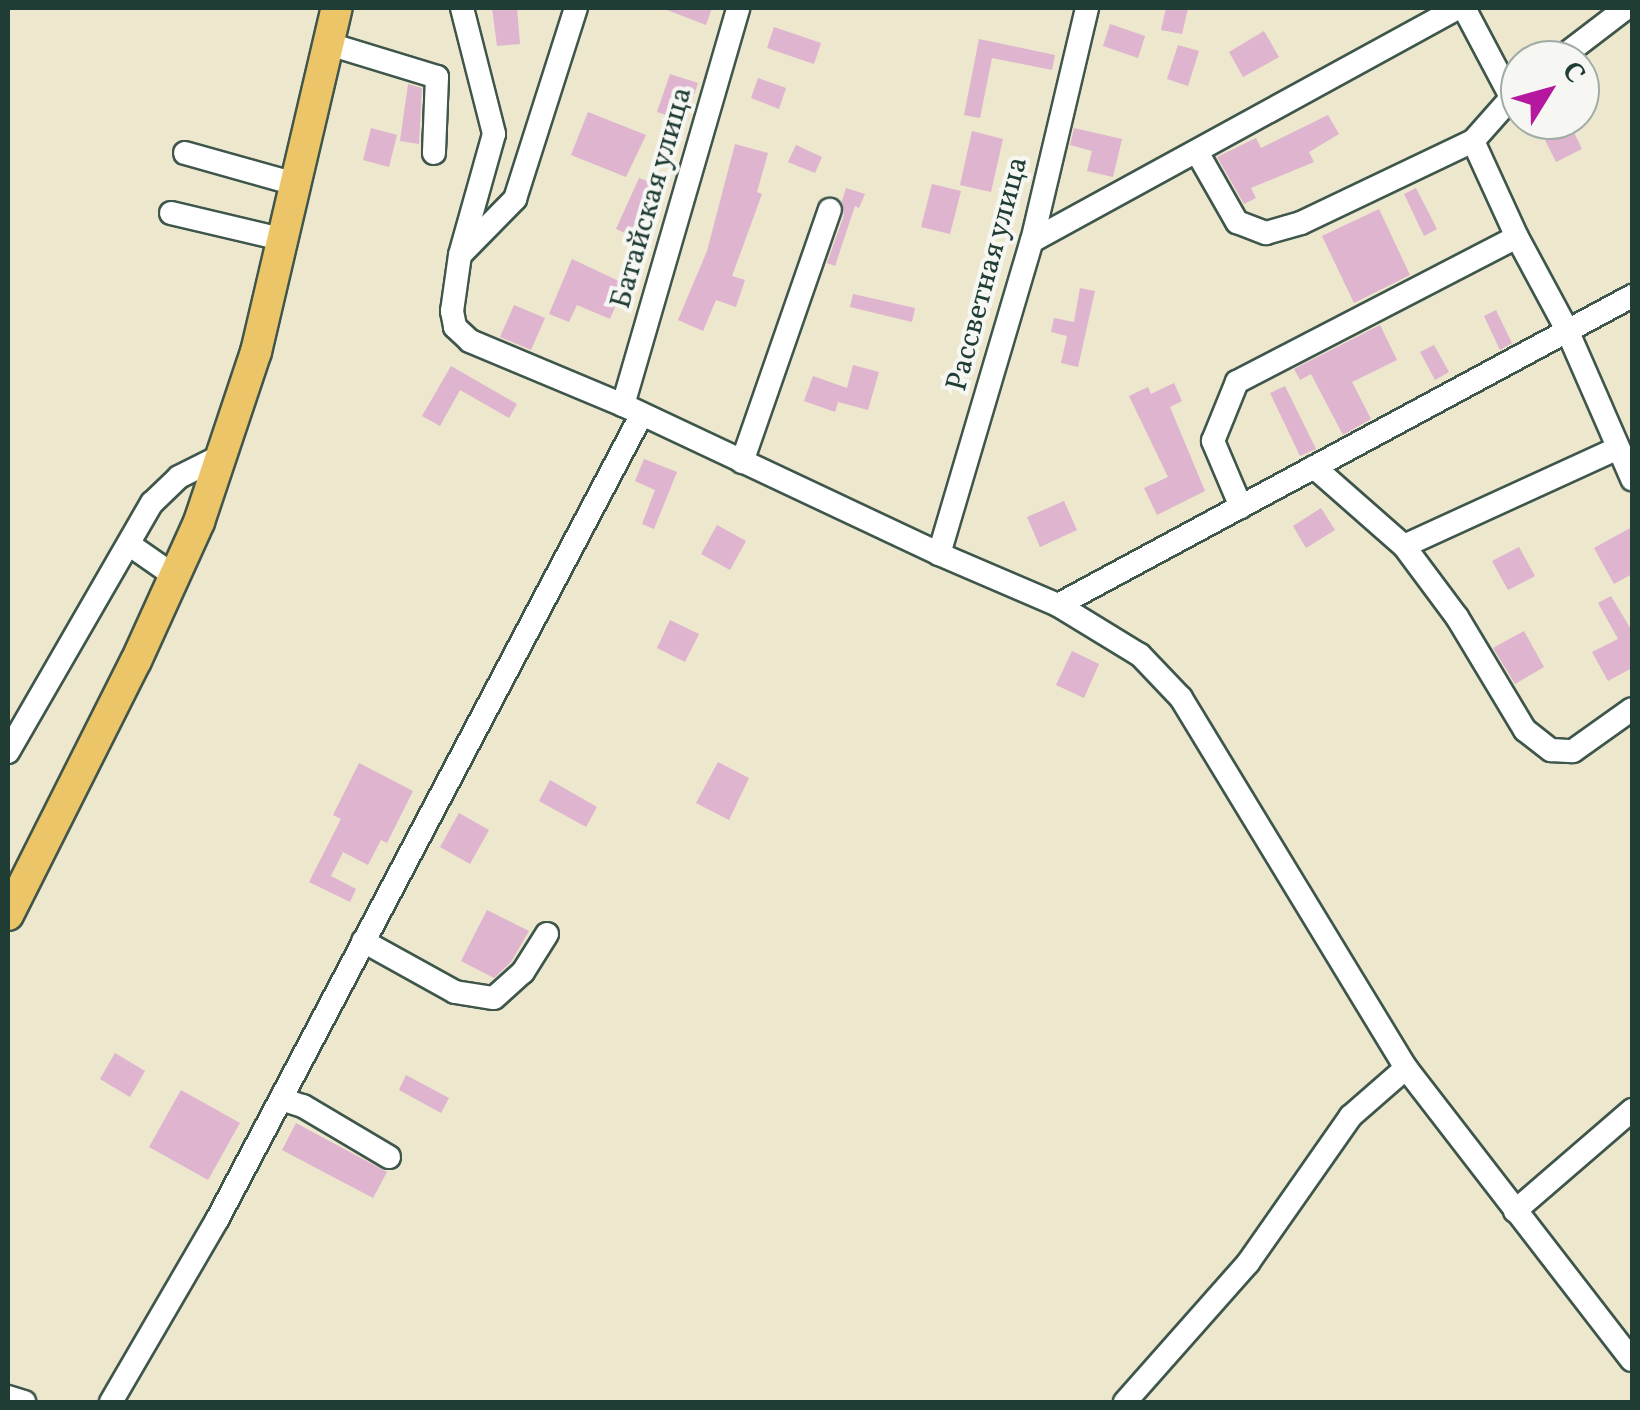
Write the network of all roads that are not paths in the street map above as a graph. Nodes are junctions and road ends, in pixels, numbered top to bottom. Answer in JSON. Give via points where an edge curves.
{"nodes":[{"id":1,"x":337,"y":8,"type":"edge"},
{"id":2,"x":462,"y":8,"type":"edge"},
{"id":3,"x":576,"y":8,"type":"edge"},
{"id":4,"x":738,"y":8,"type":"edge"},
{"id":5,"x":1087,"y":8,"type":"edge"},
{"id":6,"x":1461,"y":8,"type":"edge"},
{"id":7,"x":1626,"y":8,"type":"edge"},
{"id":8,"x":1584,"y":40,"type":"edge"},
{"id":9,"x":330,"y":44,"type":"junction"},
{"id":10,"x":1500,"y":68,"type":"edge"},
{"id":11,"x":1500,"y":109,"type":"edge"},
{"id":12,"x":1473,"y":141,"type":"junction"},
{"id":13,"x":185,"y":152,"type":"dead end"},
{"id":14,"x":1198,"y":152,"type":"junction"},
{"id":15,"x":434,"y":153,"type":"dead end"},
{"id":16,"x":299,"y":185,"type":"junction"},
{"id":17,"x":830,"y":210,"type":"dead end"},
{"id":18,"x":171,"y":213,"type":"dead end"},
{"id":19,"x":1517,"y":237,"type":"junction"},
{"id":20,"x":285,"y":240,"type":"junction"},
{"id":21,"x":1032,"y":241,"type":"junction"},
{"id":22,"x":460,"y":255,"type":"junction"},
{"id":23,"x":1632,"y":296,"type":"edge"},
{"id":24,"x":1568,"y":330,"type":"junction"},
{"id":25,"x":632,"y":409,"type":"junction"},
{"id":26,"x":1618,"y":448,"type":"junction"},
{"id":27,"x":223,"y":455,"type":"junction"},
{"id":28,"x":742,"y":462,"type":"junction"},
{"id":29,"x":1314,"y":467,"type":"junction"},
{"id":30,"x":1632,"y":479,"type":"edge"},
{"id":31,"x":1241,"y":507,"type":"junction"},
{"id":32,"x":130,"y":545,"type":"junction"},
{"id":33,"x":1404,"y":546,"type":"junction"},
{"id":34,"x":939,"y":554,"type":"junction"},
{"id":35,"x":176,"y":577,"type":"junction"},
{"id":36,"x":1058,"y":605,"type":"junction"},
{"id":37,"x":1632,"y":708,"type":"edge"},
{"id":38,"x":8,"y":752,"type":"edge"},
{"id":39,"x":8,"y":916,"type":"edge"},
{"id":40,"x":546,"y":934,"type":"dead end"},
{"id":41,"x":363,"y":941,"type":"junction"},
{"id":42,"x":1406,"y":1068,"type":"junction"},
{"id":43,"x":281,"y":1099,"type":"junction"},
{"id":44,"x":1632,"y":1110,"type":"edge"},
{"id":45,"x":389,"y":1157,"type":"dead end"},
{"id":46,"x":1515,"y":1211,"type":"junction"},
{"id":47,"x":1632,"y":1360,"type":"edge"},
{"id":48,"x":8,"y":1396,"type":"edge"},
{"id":49,"x":24,"y":1402,"type":"edge"},
{"id":50,"x":111,"y":1402,"type":"edge"},
{"id":51,"x":1125,"y":1402,"type":"edge"}],
"edges":[{"from":1,"to":9,"type":"main road"},
{"from":2,"to":22,"type":"street","via":[[494,134]]},
{"from":3,"to":22,"type":"street","via":[[515,199]]},
{"from":4,"to":25,"type":"street","name":"Батайская улица"},
{"from":5,"to":21,"type":"street","name":"Рассветная улица"},
{"from":6,"to":10,"type":"street"},
{"from":6,"to":14,"type":"street"},
{"from":7,"to":8,"type":"street"},
{"from":9,"to":15,"type":"street","via":[[436,77]]},
{"from":9,"to":16,"type":"main road"},
{"from":11,"to":12,"type":"street"},
{"from":12,"to":14,"type":"street","via":[[1266,233],[1237,222]]},
{"from":12,"to":19,"type":"street"},
{"from":13,"to":16,"type":"street"},
{"from":14,"to":21,"type":"street"},
{"from":16,"to":20,"type":"main road"},
{"from":17,"to":28,"type":"street"},
{"from":18,"to":20,"type":"street"},
{"from":19,"to":24,"type":"street"},
{"from":19,"to":31,"type":"street","via":[[1237,382],[1213,441]]},
{"from":20,"to":27,"type":"main road"},
{"from":21,"to":34,"type":"street","name":"Рассветная улица"},
{"from":22,"to":25,"type":"street","via":[[452,311],[470,341]]},
{"from":23,"to":24,"type":"street"},
{"from":24,"to":26,"type":"street"},
{"from":24,"to":29,"type":"street"},
{"from":25,"to":28,"type":"street"},
{"from":25,"to":41,"type":"street","name":"Батайская улица"},
{"from":26,"to":30,"type":"street"},
{"from":26,"to":33,"type":"street"},
{"from":27,"to":32,"type":"street","via":[[179,477],[152,503]]},
{"from":27,"to":35,"type":"main road"},
{"from":28,"to":34,"type":"street"},
{"from":29,"to":31,"type":"street"},
{"from":29,"to":33,"type":"street"},
{"from":31,"to":36,"type":"street"},
{"from":32,"to":35,"type":"street"},
{"from":32,"to":38,"type":"street"},
{"from":33,"to":37,"type":"street","via":[[1457,616],[1525,730],[1551,750],[1573,751]]},
{"from":34,"to":36,"type":"street"},
{"from":35,"to":39,"type":"main road"},
{"from":36,"to":42,"type":"street","via":[[1140,655],[1181,698]]},
{"from":40,"to":41,"type":"street","via":[[522,972],[494,998],[455,992]]},
{"from":41,"to":43,"type":"street","name":"Батайская улица"},
{"from":42,"to":46,"type":"street"},
{"from":42,"to":51,"type":"street","via":[[1352,1116],[1248,1263]]},
{"from":43,"to":45,"type":"street"},
{"from":43,"to":50,"type":"street","name":"Батайская улица"},
{"from":44,"to":46,"type":"street"},
{"from":46,"to":47,"type":"street"},
{"from":48,"to":49,"type":"street"}]}
